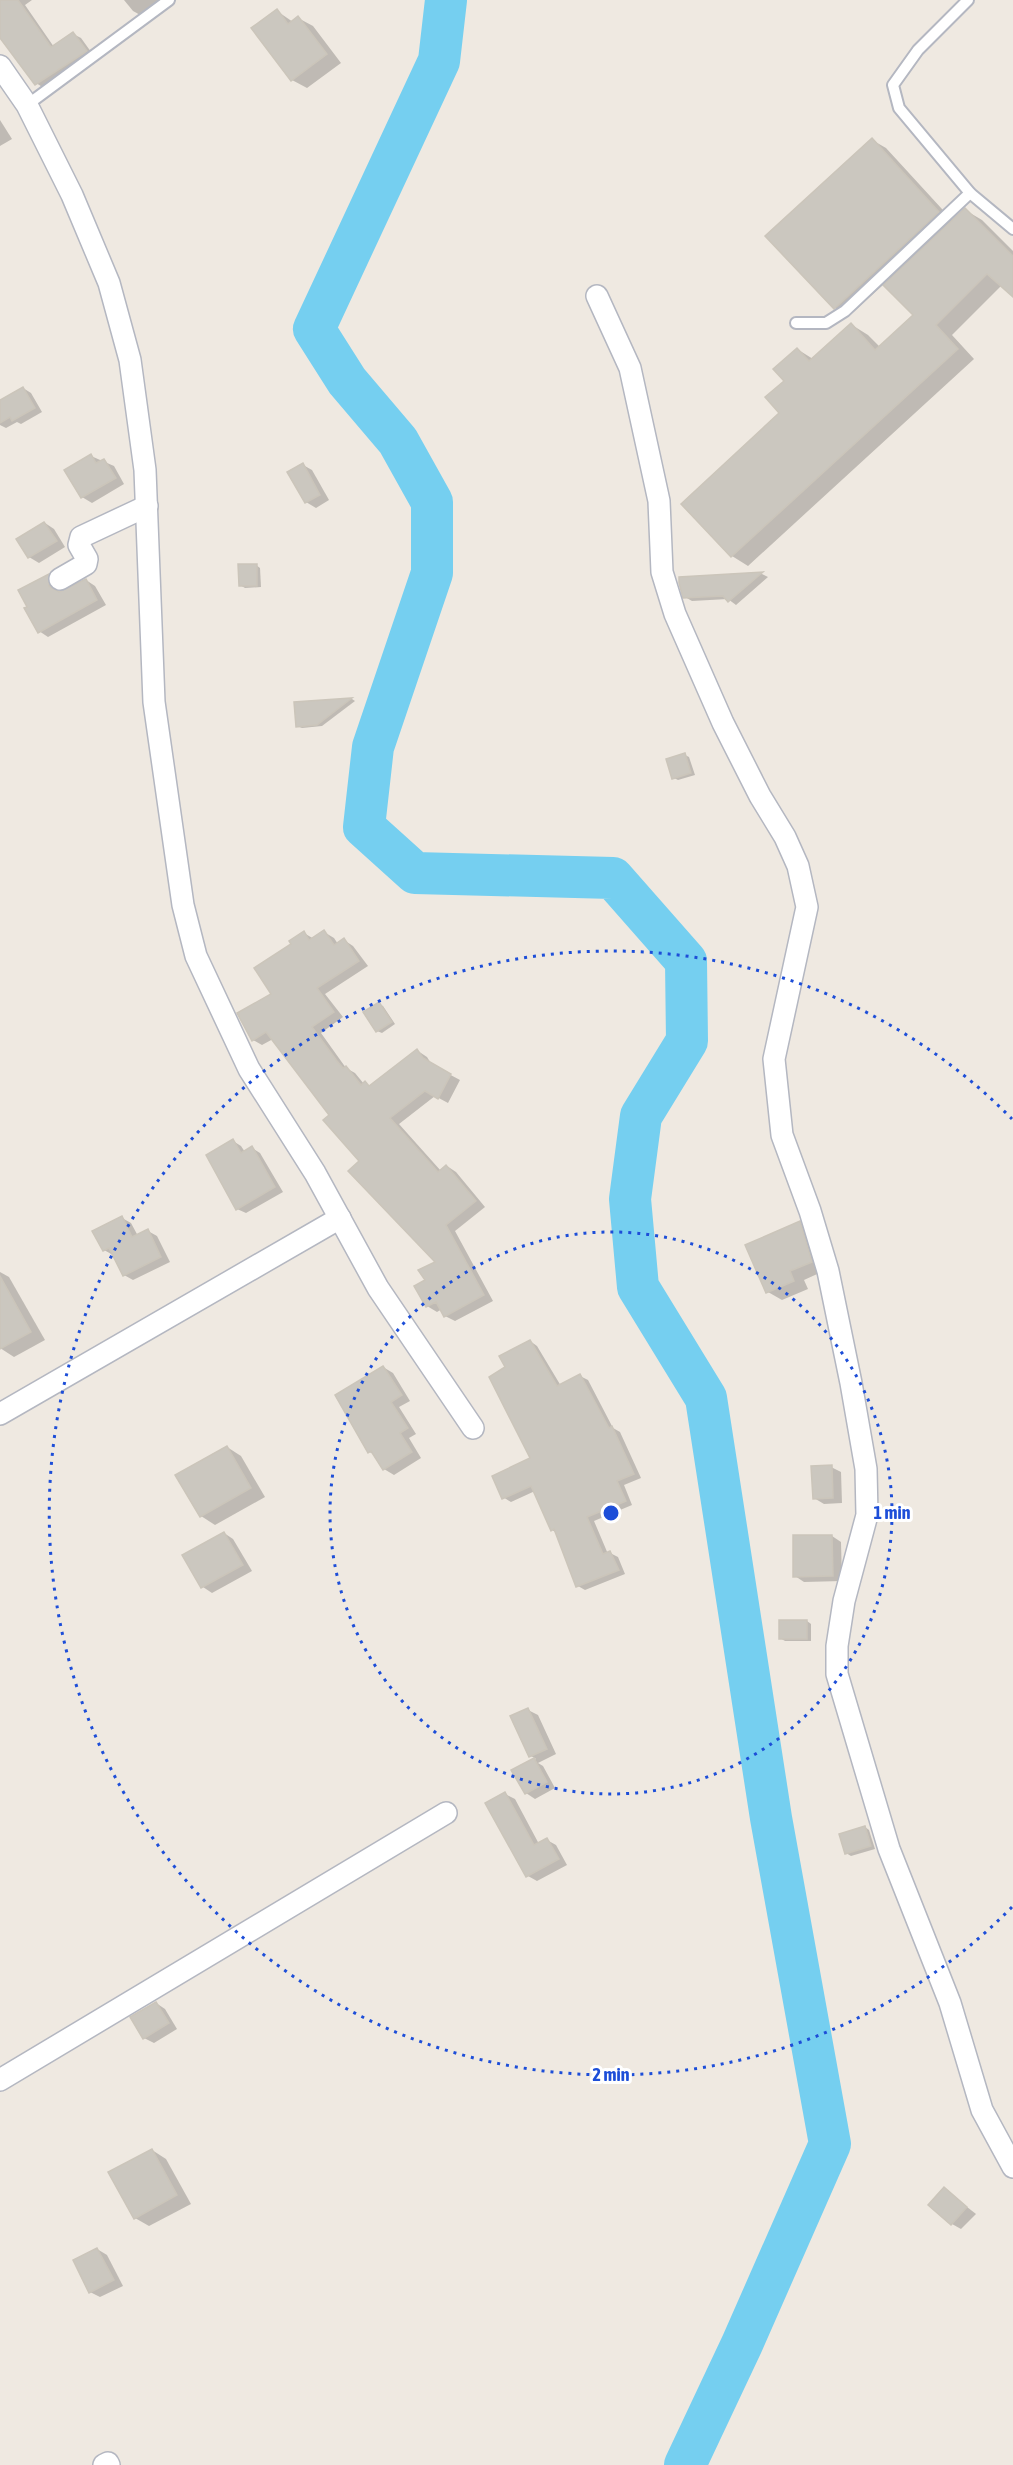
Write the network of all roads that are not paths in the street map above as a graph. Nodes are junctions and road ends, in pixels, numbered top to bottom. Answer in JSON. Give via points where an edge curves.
{"nodes":[{"id":1,"x":169,"y":0,"type":"edge"},
{"id":2,"x":968,"y":0,"type":"edge"},
{"id":3,"x":0,"y":66,"type":"edge"},
{"id":4,"x":27,"y":105,"type":"junction"},
{"id":5,"x":969,"y":193,"type":"junction"},
{"id":6,"x":1013,"y":229,"type":"edge"},
{"id":7,"x":597,"y":296,"type":"dead end"},
{"id":8,"x":796,"y":323,"type":"dead end"},
{"id":9,"x":147,"y":506,"type":"junction"},
{"id":10,"x":60,"y":579,"type":"dead end"},
{"id":11,"x":340,"y":1218,"type":"junction"},
{"id":12,"x":0,"y":1414,"type":"edge"},
{"id":13,"x":473,"y":1428,"type":"dead end"},
{"id":14,"x":446,"y":1813,"type":"dead end"},
{"id":15,"x":0,"y":2080,"type":"edge"},
{"id":16,"x":1013,"y":2167,"type":"edge"},
{"id":17,"x":104,"y":2465,"type":"edge"},
{"id":18,"x":109,"y":2465,"type":"edge"}],
"edges":[{"from":1,"to":4,"type":"lane"},
{"from":2,"to":5,"type":"lane","via":[[918,50],[893,85],[898,108]]},
{"from":3,"to":4,"type":"street"},
{"from":4,"to":9,"type":"street","via":[[72,195],[109,284],[135,385]]},
{"from":5,"to":6,"type":"lane"},
{"from":5,"to":8,"type":"lane","via":[[845,311],[826,323]]},
{"from":7,"to":16,"type":"street","via":[[630,368],[659,501],[662,572],[675,614],[723,723],[798,866],[807,908],[774,1059],[777,1092],[782,1136],[828,1271],[866,1469],[867,1515],[844,1601],[837,1674],[889,1849],[950,2003],[982,2110]]},
{"from":9,"to":10,"type":"street","via":[[81,537],[79,545],[86,564]]},
{"from":9,"to":11,"type":"street","via":[[154,702],[183,905],[196,956],[249,1069]]},
{"from":11,"to":12,"type":"street"},
{"from":11,"to":13,"type":"street","via":[[378,1288]]},
{"from":14,"to":15,"type":"street"},
{"from":17,"to":18,"type":"street"}]}
